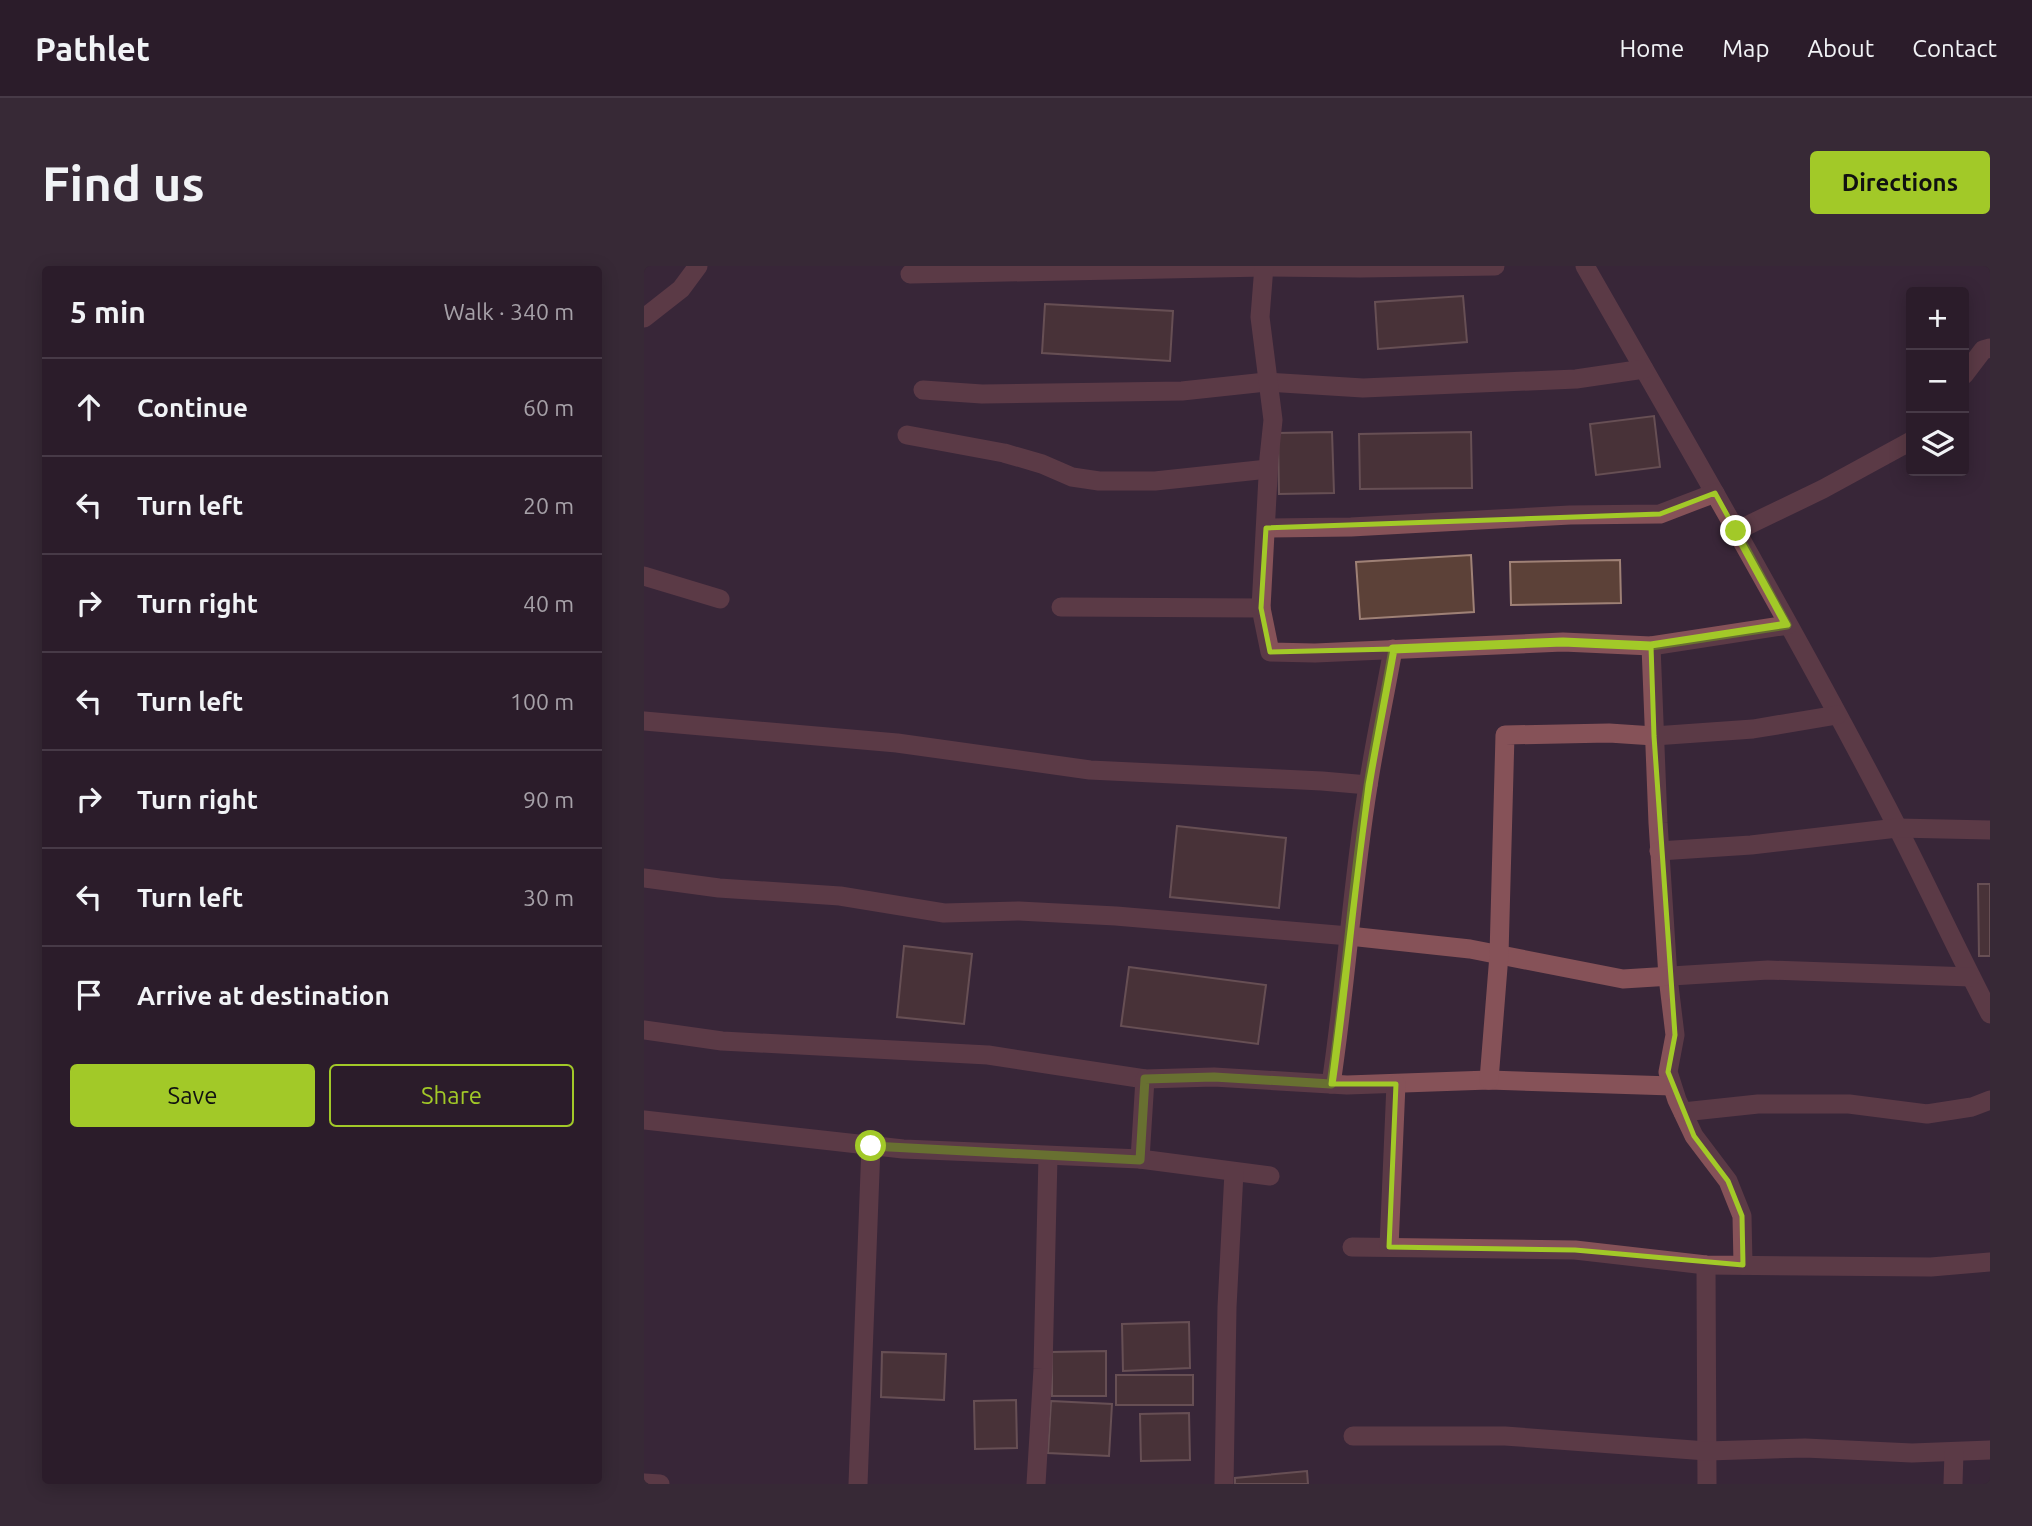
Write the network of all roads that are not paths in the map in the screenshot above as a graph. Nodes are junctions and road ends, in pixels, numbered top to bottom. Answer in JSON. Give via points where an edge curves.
{"nodes":[{"id":1,"x":698,"y":266,"type":"edge"},
{"id":2,"x":1495,"y":266,"type":"edge"},
{"id":3,"x":1585,"y":266,"type":"edge"},
{"id":4,"x":1264,"y":267,"type":"edge"},
{"id":5,"x":911,"y":274,"type":"dead end"},
{"id":6,"x":644,"y":318,"type":"edge"},
{"id":7,"x":1990,"y":348,"type":"edge"},
{"id":8,"x":1969,"y":368,"type":"edge"},
{"id":9,"x":1644,"y":369,"type":"junction"},
{"id":10,"x":1266,"y":382,"type":"junction"},
{"id":11,"x":923,"y":390,"type":"dead end"},
{"id":12,"x":907,"y":435,"type":"dead end"},
{"id":13,"x":1906,"y":444,"type":"edge"},
{"id":14,"x":1268,"y":469,"type":"junction"},
{"id":15,"x":1714,"y":493,"type":"junction"},
{"id":16,"x":1266,"y":528,"type":"junction"},
{"id":17,"x":1736,"y":531,"type":"junction"},
{"id":18,"x":644,"y":576,"type":"edge"},
{"id":19,"x":720,"y":599,"type":"dead end"},
{"id":20,"x":1061,"y":607,"type":"dead end"},
{"id":21,"x":1261,"y":608,"type":"junction"},
{"id":22,"x":1787,"y":625,"type":"junction"},
{"id":23,"x":1651,"y":646,"type":"junction"},
{"id":24,"x":1393,"y":649,"type":"junction"},
{"id":25,"x":1837,"y":715,"type":"junction"},
{"id":26,"x":644,"y":721,"type":"edge"},
{"id":27,"x":1654,"y":736,"type":"junction"},
{"id":28,"x":1368,"y":785,"type":"junction"},
{"id":29,"x":1897,"y":828,"type":"junction"},
{"id":30,"x":1990,"y":830,"type":"edge"},
{"id":31,"x":1660,"y":851,"type":"junction"},
{"id":32,"x":644,"y":878,"type":"edge"},
{"id":33,"x":1349,"y":936,"type":"junction"},
{"id":34,"x":1499,"y":954,"type":"junction"},
{"id":35,"x":1668,"y":977,"type":"junction"},
{"id":36,"x":1971,"y":977,"type":"junction"},
{"id":37,"x":1990,"y":1014,"type":"edge"},
{"id":38,"x":644,"y":1030,"type":"edge"},
{"id":39,"x":1145,"y":1079,"type":"junction"},
{"id":40,"x":1489,"y":1080,"type":"junction"},
{"id":41,"x":1331,"y":1084,"type":"junction"},
{"id":42,"x":1396,"y":1084,"type":"junction"},
{"id":43,"x":1672,"y":1086,"type":"junction"},
{"id":44,"x":1990,"y":1100,"type":"edge"},
{"id":45,"x":1683,"y":1112,"type":"junction"},
{"id":46,"x":644,"y":1120,"type":"edge"},
{"id":47,"x":871,"y":1146,"type":"junction"},
{"id":48,"x":1048,"y":1156,"type":"junction"},
{"id":49,"x":1140,"y":1160,"type":"junction"},
{"id":50,"x":1234,"y":1172,"type":"junction"},
{"id":51,"x":1270,"y":1176,"type":"dead end"},
{"id":52,"x":1352,"y":1247,"type":"dead end"},
{"id":53,"x":1389,"y":1247,"type":"junction"},
{"id":54,"x":1990,"y":1262,"type":"edge"},
{"id":55,"x":1706,"y":1265,"type":"junction"},
{"id":56,"x":1743,"y":1265,"type":"junction"},
{"id":57,"x":1353,"y":1436,"type":"dead end"},
{"id":58,"x":1990,"y":1450,"type":"edge"},
{"id":59,"x":1707,"y":1451,"type":"junction"},
{"id":60,"x":1954,"y":1452,"type":"junction"},
{"id":61,"x":644,"y":1483,"type":"edge"},
{"id":62,"x":660,"y":1484,"type":"edge"},
{"id":63,"x":858,"y":1484,"type":"edge"},
{"id":64,"x":1036,"y":1484,"type":"edge"},
{"id":65,"x":1224,"y":1484,"type":"edge"},
{"id":66,"x":1707,"y":1484,"type":"edge"},
{"id":67,"x":1953,"y":1484,"type":"edge"}],
"edges":[{"from":1,"to":6,"type":"street","via":[[681,289]]},
{"from":2,"to":4,"type":"street"},
{"from":3,"to":9,"type":"street"},
{"from":4,"to":5,"type":"street"},
{"from":4,"to":10,"type":"street","via":[[1260,317]]},
{"from":7,"to":8,"type":"street","via":[[1983,349]]},
{"from":9,"to":10,"type":"street","via":[[1576,379],[1363,388]]},
{"from":9,"to":15,"type":"street"},
{"from":10,"to":11,"type":"street","via":[[1182,391],[982,394]]},
{"from":10,"to":14,"type":"street","via":[[1273,420]]},
{"from":12,"to":14,"type":"street","via":[[1004,453],[1072,477],[1099,481],[1155,481]]},
{"from":13,"to":17,"type":"street"},
{"from":14,"to":16,"type":"street"},
{"from":15,"to":16,"type":"street","via":[[1660,514]]},
{"from":15,"to":17,"type":"street"},
{"from":16,"to":21,"type":"street"},
{"from":17,"to":22,"type":"street"},
{"from":18,"to":19,"type":"street"},
{"from":20,"to":21,"type":"street"},
{"from":21,"to":24,"type":"street","via":[[1269,652]]},
{"from":22,"to":23,"type":"street"},
{"from":22,"to":25,"type":"street"},
{"from":23,"to":24,"type":"street","via":[[1563,642]]},
{"from":23,"to":27,"type":"street"},
{"from":24,"to":28,"type":"street"},
{"from":25,"to":27,"type":"street","via":[[1753,729]]},
{"from":25,"to":29,"type":"street"},
{"from":26,"to":28,"type":"street","via":[[897,743],[1090,770]]},
{"from":27,"to":31,"type":"street"},
{"from":27,"to":34,"type":"street","via":[[1505,735]]},
{"from":28,"to":33,"type":"street"},
{"from":29,"to":30,"type":"street"},
{"from":29,"to":31,"type":"street"},
{"from":29,"to":36,"type":"street"},
{"from":31,"to":35,"type":"street"},
{"from":32,"to":33,"type":"street","via":[[840,896],[944,913],[1102,915]]},
{"from":33,"to":34,"type":"street"},
{"from":33,"to":41,"type":"street"},
{"from":34,"to":35,"type":"street","via":[[1623,979]]},
{"from":34,"to":40,"type":"street"},
{"from":35,"to":36,"type":"street","via":[[1768,970]]},
{"from":35,"to":43,"type":"street","via":[[1675,1035],[1668,1072]]},
{"from":36,"to":37,"type":"street"},
{"from":38,"to":39,"type":"street","via":[[722,1041],[988,1055]]},
{"from":39,"to":41,"type":"street","via":[[1214,1077]]},
{"from":39,"to":49,"type":"street"},
{"from":40,"to":42,"type":"street"},
{"from":40,"to":43,"type":"street"},
{"from":41,"to":42,"type":"street"},
{"from":42,"to":53,"type":"street"},
{"from":43,"to":45,"type":"street"},
{"from":44,"to":45,"type":"street","via":[[1927,1114],[1849,1104],[1758,1104]]},
{"from":45,"to":56,"type":"street","via":[[1694,1136],[1728,1181],[1742,1216]]},
{"from":46,"to":47,"type":"street"},
{"from":47,"to":48,"type":"street"},
{"from":47,"to":63,"type":"street"},
{"from":48,"to":49,"type":"street"},
{"from":48,"to":64,"type":"street"},
{"from":49,"to":50,"type":"street"},
{"from":50,"to":51,"type":"street"},
{"from":50,"to":65,"type":"street"},
{"from":52,"to":53,"type":"street"},
{"from":53,"to":55,"type":"street","via":[[1575,1250]]},
{"from":54,"to":56,"type":"street","via":[[1931,1267]]},
{"from":55,"to":56,"type":"street"},
{"from":55,"to":59,"type":"street"},
{"from":57,"to":59,"type":"street","via":[[1506,1436]]},
{"from":58,"to":60,"type":"street"},
{"from":59,"to":60,"type":"street"},
{"from":59,"to":66,"type":"street"},
{"from":60,"to":67,"type":"street"},
{"from":61,"to":62,"type":"street"}]}
